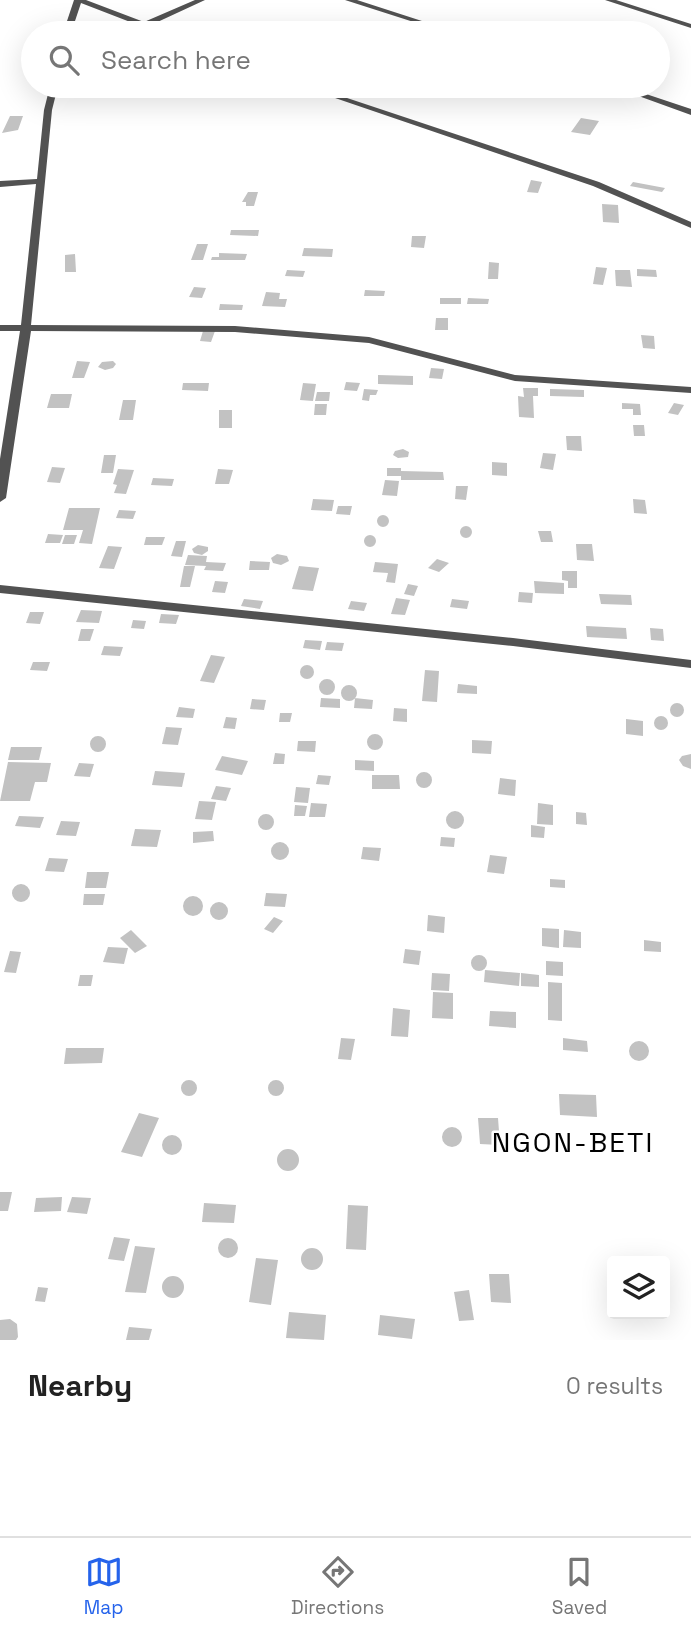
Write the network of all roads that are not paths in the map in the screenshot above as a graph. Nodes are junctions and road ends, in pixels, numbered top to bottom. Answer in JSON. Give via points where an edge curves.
{"nodes":[{"id":1,"x":79,"y":0,"type":"edge"},
{"id":2,"x":201,"y":0,"type":"edge"},
{"id":3,"x":349,"y":0,"type":"edge"},
{"id":4,"x":609,"y":0,"type":"edge"},
{"id":5,"x":71,"y":21,"type":"edge"},
{"id":6,"x":134,"y":21,"type":"edge"},
{"id":7,"x":153,"y":21,"type":"edge"},
{"id":8,"x":416,"y":21,"type":"edge"},
{"id":9,"x":691,"y":26,"type":"edge"},
{"id":10,"x":51,"y":98,"type":"edge"},
{"id":11,"x":340,"y":98,"type":"edge"},
{"id":12,"x":651,"y":98,"type":"edge"},
{"id":13,"x":691,"y":111,"type":"edge"},
{"id":14,"x":40,"y":181,"type":"junction"},
{"id":15,"x":0,"y":184,"type":"edge"},
{"id":16,"x":691,"y":225,"type":"edge"},
{"id":17,"x":26,"y":327,"type":"junction"},
{"id":18,"x":0,"y":328,"type":"edge"},
{"id":19,"x":691,"y":390,"type":"edge"},
{"id":20,"x":0,"y":498,"type":"edge"},
{"id":21,"x":0,"y":589,"type":"edge"},
{"id":22,"x":691,"y":664,"type":"edge"}],
"edges":[{"from":1,"to":5,"type":"street"},
{"from":1,"to":6,"type":"street"},
{"from":2,"to":7,"type":"street"},
{"from":3,"to":8,"type":"street"},
{"from":4,"to":9,"type":"street"},
{"from":10,"to":14,"type":"street"},
{"from":11,"to":16,"type":"street","via":[[596,184]]},
{"from":12,"to":13,"type":"street"},
{"from":14,"to":15,"type":"street"},
{"from":14,"to":17,"type":"street"},
{"from":17,"to":18,"type":"street"},
{"from":17,"to":19,"type":"street","via":[[235,328],[369,340],[514,378]]},
{"from":17,"to":20,"type":"street"},
{"from":21,"to":22,"type":"street"}]}
